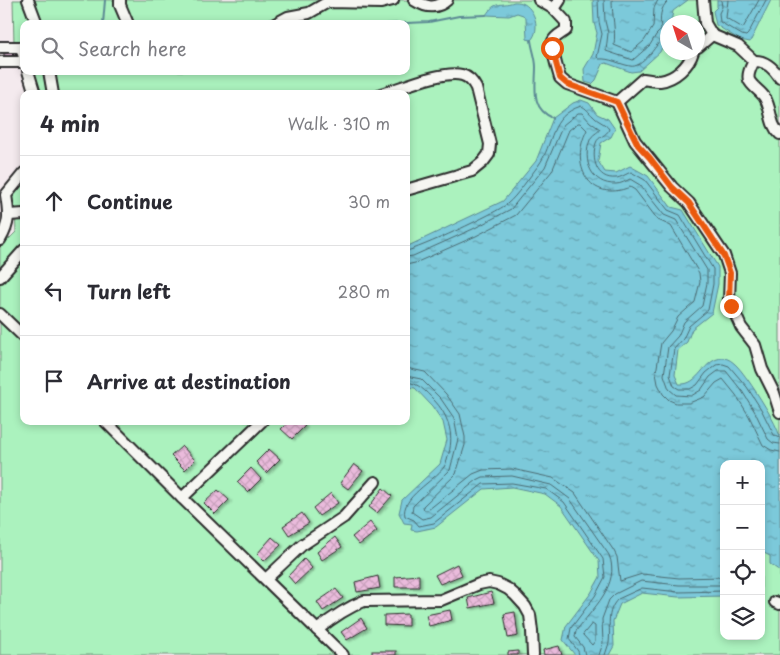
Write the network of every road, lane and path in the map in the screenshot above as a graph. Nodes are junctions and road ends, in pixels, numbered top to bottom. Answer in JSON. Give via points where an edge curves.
{"nodes":[{"id":1,"x":28,"y":0,"type":"edge"},
{"id":2,"x":120,"y":0,"type":"edge"},
{"id":3,"x":393,"y":0,"type":"edge"},
{"id":4,"x":414,"y":0,"type":"edge"},
{"id":5,"x":447,"y":0,"type":"edge"},
{"id":6,"x":539,"y":0,"type":"edge"},
{"id":7,"x":703,"y":0,"type":"edge"},
{"id":8,"x":557,"y":5,"type":"edge"},
{"id":9,"x":36,"y":20,"type":"edge"},
{"id":10,"x":126,"y":20,"type":"edge"},
{"id":11,"x":282,"y":20,"type":"edge"},
{"id":12,"x":712,"y":35,"type":"junction"},
{"id":13,"x":705,"y":41,"type":"edge"},
{"id":14,"x":0,"y":48,"type":"edge"},
{"id":15,"x":20,"y":52,"type":"edge"},
{"id":16,"x":692,"y":60,"type":"edge"},
{"id":17,"x":754,"y":61,"type":"junction"},
{"id":18,"x":0,"y":62,"type":"edge"},
{"id":19,"x":20,"y":62,"type":"edge"},
{"id":20,"x":29,"y":75,"type":"edge"},
{"id":21,"x":50,"y":75,"type":"edge"},
{"id":22,"x":780,"y":78,"type":"edge"},
{"id":23,"x":34,"y":90,"type":"edge"},
{"id":24,"x":52,"y":90,"type":"edge"},
{"id":25,"x":394,"y":90,"type":"edge"},
{"id":26,"x":617,"y":102,"type":"junction"},
{"id":27,"x":780,"y":134,"type":"edge"},
{"id":28,"x":20,"y":178,"type":"edge"},
{"id":29,"x":410,"y":189,"type":"edge"},
{"id":30,"x":20,"y":214,"type":"edge"},
{"id":31,"x":9,"y":215,"type":"junction"},
{"id":32,"x":0,"y":240,"type":"edge"},
{"id":33,"x":20,"y":254,"type":"edge"},
{"id":34,"x":0,"y":277,"type":"edge"},
{"id":35,"x":0,"y":314,"type":"edge"},
{"id":36,"x":20,"y":333,"type":"edge"},
{"id":37,"x":780,"y":412,"type":"edge"},
{"id":38,"x":110,"y":425,"type":"edge"},
{"id":39,"x":256,"y":425,"type":"edge"},
{"id":40,"x":376,"y":482,"type":"dead end"},
{"id":41,"x":182,"y":498,"type":"junction"},
{"id":42,"x":266,"y":579,"type":"junction"},
{"id":43,"x":317,"y":630,"type":"junction"},
{"id":44,"x":343,"y":655,"type":"edge"},
{"id":45,"x":533,"y":655,"type":"edge"}],
"edges":[{"from":1,"to":9,"type":"street"},
{"from":2,"to":10,"type":"street"},
{"from":3,"to":11,"type":"street","via":[[381,3],[328,2],[309,13]]},
{"from":4,"to":5,"type":"street","via":[[429,7],[442,5]]},
{"from":6,"to":8,"type":"street"},
{"from":7,"to":12,"type":"street","via":[[705,23]]},
{"from":8,"to":26,"type":"street","via":[[567,25],[565,32],[552,43],[560,78],[567,84]]},
{"from":12,"to":13,"type":"street"},
{"from":12,"to":17,"type":"street","via":[[738,46]]},
{"from":14,"to":15,"type":"street"},
{"from":16,"to":26,"type":"street","via":[[682,70],[661,81],[644,79]]},
{"from":17,"to":22,"type":"street","via":[[769,66]]},
{"from":17,"to":27,"type":"street","via":[[750,81],[764,97],[772,122]]},
{"from":18,"to":19,"type":"street"},
{"from":20,"to":23,"type":"street"},
{"from":21,"to":24,"type":"street"},
{"from":25,"to":29,"type":"street","via":[[440,76],[463,75],[476,88],[490,144],[489,154],[472,171]]},
{"from":26,"to":37,"type":"street","via":[[638,145],[689,203],[724,256],[730,273],[729,300],[741,326],[756,345]]},
{"from":28,"to":31,"type":"street","via":[[6,195]]},
{"from":30,"to":31,"type":"street"},
{"from":31,"to":32,"type":"street"},
{"from":33,"to":34,"type":"street"},
{"from":35,"to":36,"type":"street"},
{"from":38,"to":41,"type":"street"},
{"from":39,"to":41,"type":"street"},
{"from":40,"to":42,"type":"street","via":[[344,517],[302,545]]},
{"from":41,"to":42,"type":"street"},
{"from":42,"to":43,"type":"street"},
{"from":43,"to":44,"type":"street"},
{"from":43,"to":45,"type":"street","via":[[334,616],[364,601],[441,600],[489,582],[508,589],[525,606],[530,615]]}]}
